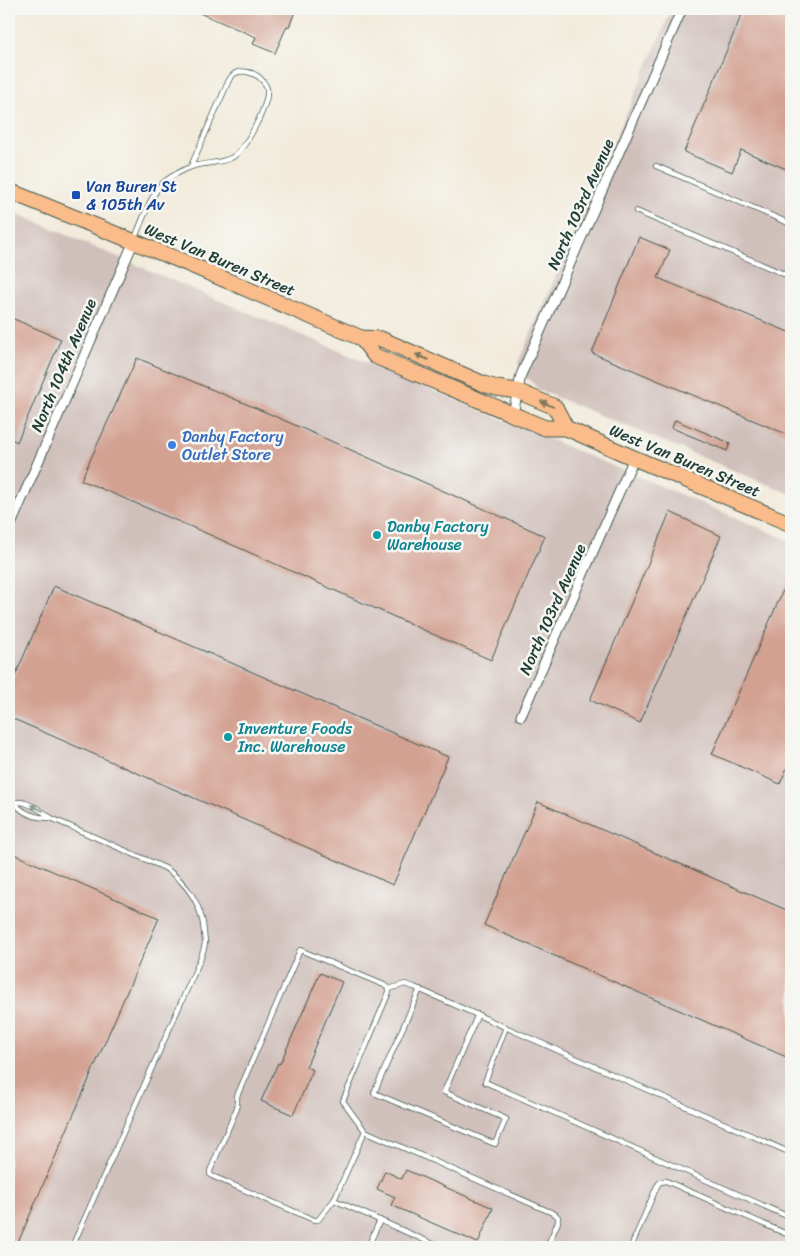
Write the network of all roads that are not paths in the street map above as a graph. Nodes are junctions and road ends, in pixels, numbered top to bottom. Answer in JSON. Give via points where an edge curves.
{"nodes":[{"id":1,"x":682,"y":9,"type":"edge"},
{"id":2,"x":191,"y":166,"type":"junction"},
{"id":3,"x":656,"y":166,"type":"dead end"},
{"id":4,"x":9,"y":191,"type":"edge"},
{"id":5,"x":636,"y":211,"type":"dead end"},
{"id":6,"x":791,"y":224,"type":"edge"},
{"id":7,"x":134,"y":241,"type":"junction"},
{"id":8,"x":791,"y":277,"type":"edge"},
{"id":9,"x":361,"y":338,"type":"junction"},
{"id":10,"x":422,"y":376,"type":"junction"},
{"id":11,"x":517,"y":390,"type":"junction"},
{"id":12,"x":513,"y":414,"type":"junction"},
{"id":13,"x":566,"y":428,"type":"junction"},
{"id":14,"x":634,"y":458,"type":"junction"},
{"id":15,"x":791,"y":524,"type":"edge"},
{"id":16,"x":9,"y":529,"type":"edge"},
{"id":17,"x":521,"y":716,"type":"dead end"},
{"id":18,"x":9,"y":801,"type":"edge"},
{"id":19,"x":15,"y":803,"type":"junction"},
{"id":20,"x":51,"y":818,"type":"junction"},
{"id":21,"x":390,"y":989,"type":"junction"},
{"id":22,"x":420,"y":989,"type":"junction"},
{"id":23,"x":478,"y":1014,"type":"junction"},
{"id":24,"x":506,"y":1027,"type":"junction"},
{"id":25,"x":365,"y":1130,"type":"junction"},
{"id":26,"x":791,"y":1153,"type":"edge"},
{"id":27,"x":334,"y":1200,"type":"junction"},
{"id":28,"x":791,"y":1216,"type":"edge"},
{"id":29,"x":380,"y":1220,"type":"junction"},
{"id":30,"x":791,"y":1236,"type":"edge"},
{"id":31,"x":72,"y":1247,"type":"edge"},
{"id":32,"x":368,"y":1247,"type":"edge"},
{"id":33,"x":440,"y":1247,"type":"edge"},
{"id":34,"x":547,"y":1247,"type":"edge"},
{"id":35,"x":631,"y":1247,"type":"edge"}],
"edges":[{"from":1,"to":11,"type":"street","name":"North 103rd Avenue"},
{"from":2,"to":2,"type":"lane","via":[[230,159],[239,152],[256,126],[266,98],[267,88],[258,76],[241,72],[229,80]]},
{"from":2,"to":7,"type":"lane","via":[[156,191]]},
{"from":3,"to":6,"type":"lane"},
{"from":4,"to":7,"type":"main road","name":"West Van Buren Street"},
{"from":5,"to":8,"type":"lane"},
{"from":7,"to":9,"type":"main road","name":"West Van Buren Street"},
{"from":7,"to":16,"type":"street","name":"North 104th Avenue"},
{"from":9,"to":10,"type":"main road","name":"West Van Buren Street","via":[[375,356]]},
{"from":11,"to":9,"type":"main road","name":"West Van Buren Street","one_way":true,"via":[[484,384],[381,339]]},
{"from":10,"to":11,"type":"main road","via":[[436,374],[483,393]]},
{"from":10,"to":12,"type":"main road","name":"West Van Buren Street"},
{"from":11,"to":12,"type":"street","name":"North 103rd Avenue"},
{"from":13,"to":11,"type":"main road","name":"West Van Buren Street","one_way":true,"via":[[555,407]]},
{"from":12,"to":13,"type":"main road","name":"West Van Buren Street","via":[[545,428]]},
{"from":13,"to":14,"type":"main road","name":"West Van Buren Street"},
{"from":14,"to":15,"type":"main road","name":"West Van Buren Street"},
{"from":14,"to":17,"type":"street","name":"North 103rd Avenue"},
{"from":18,"to":19,"type":"lane"},
{"from":20,"to":19,"type":"lane","one_way":true,"via":[[23,802]]},
{"from":19,"to":20,"type":"lane","via":[[20,810],[40,818]]},
{"from":20,"to":31,"type":"lane","via":[[165,868],[176,876],[196,900],[203,921],[205,943]]},
{"from":21,"to":22,"type":"lane","via":[[405,984]]},
{"from":21,"to":25,"type":"lane","via":[[344,1101]]},
{"from":21,"to":27,"type":"lane","via":[[299,951],[237,1096],[237,1108],[210,1171],[212,1176],[314,1220],[318,1220]]},
{"from":22,"to":23,"type":"lane"},
{"from":22,"to":23,"type":"lane","via":[[374,1093],[495,1144],[506,1120],[444,1092]]},
{"from":23,"to":24,"type":"lane"},
{"from":24,"to":26,"type":"lane"},
{"from":24,"to":28,"type":"lane","via":[[485,1082]]},
{"from":25,"to":27,"type":"lane"},
{"from":25,"to":34,"type":"lane","via":[[555,1214],[558,1222]]},
{"from":27,"to":29,"type":"lane"},
{"from":29,"to":32,"type":"lane"},
{"from":29,"to":33,"type":"lane"},
{"from":30,"to":35,"type":"lane","via":[[666,1181],[657,1186]]}]}
